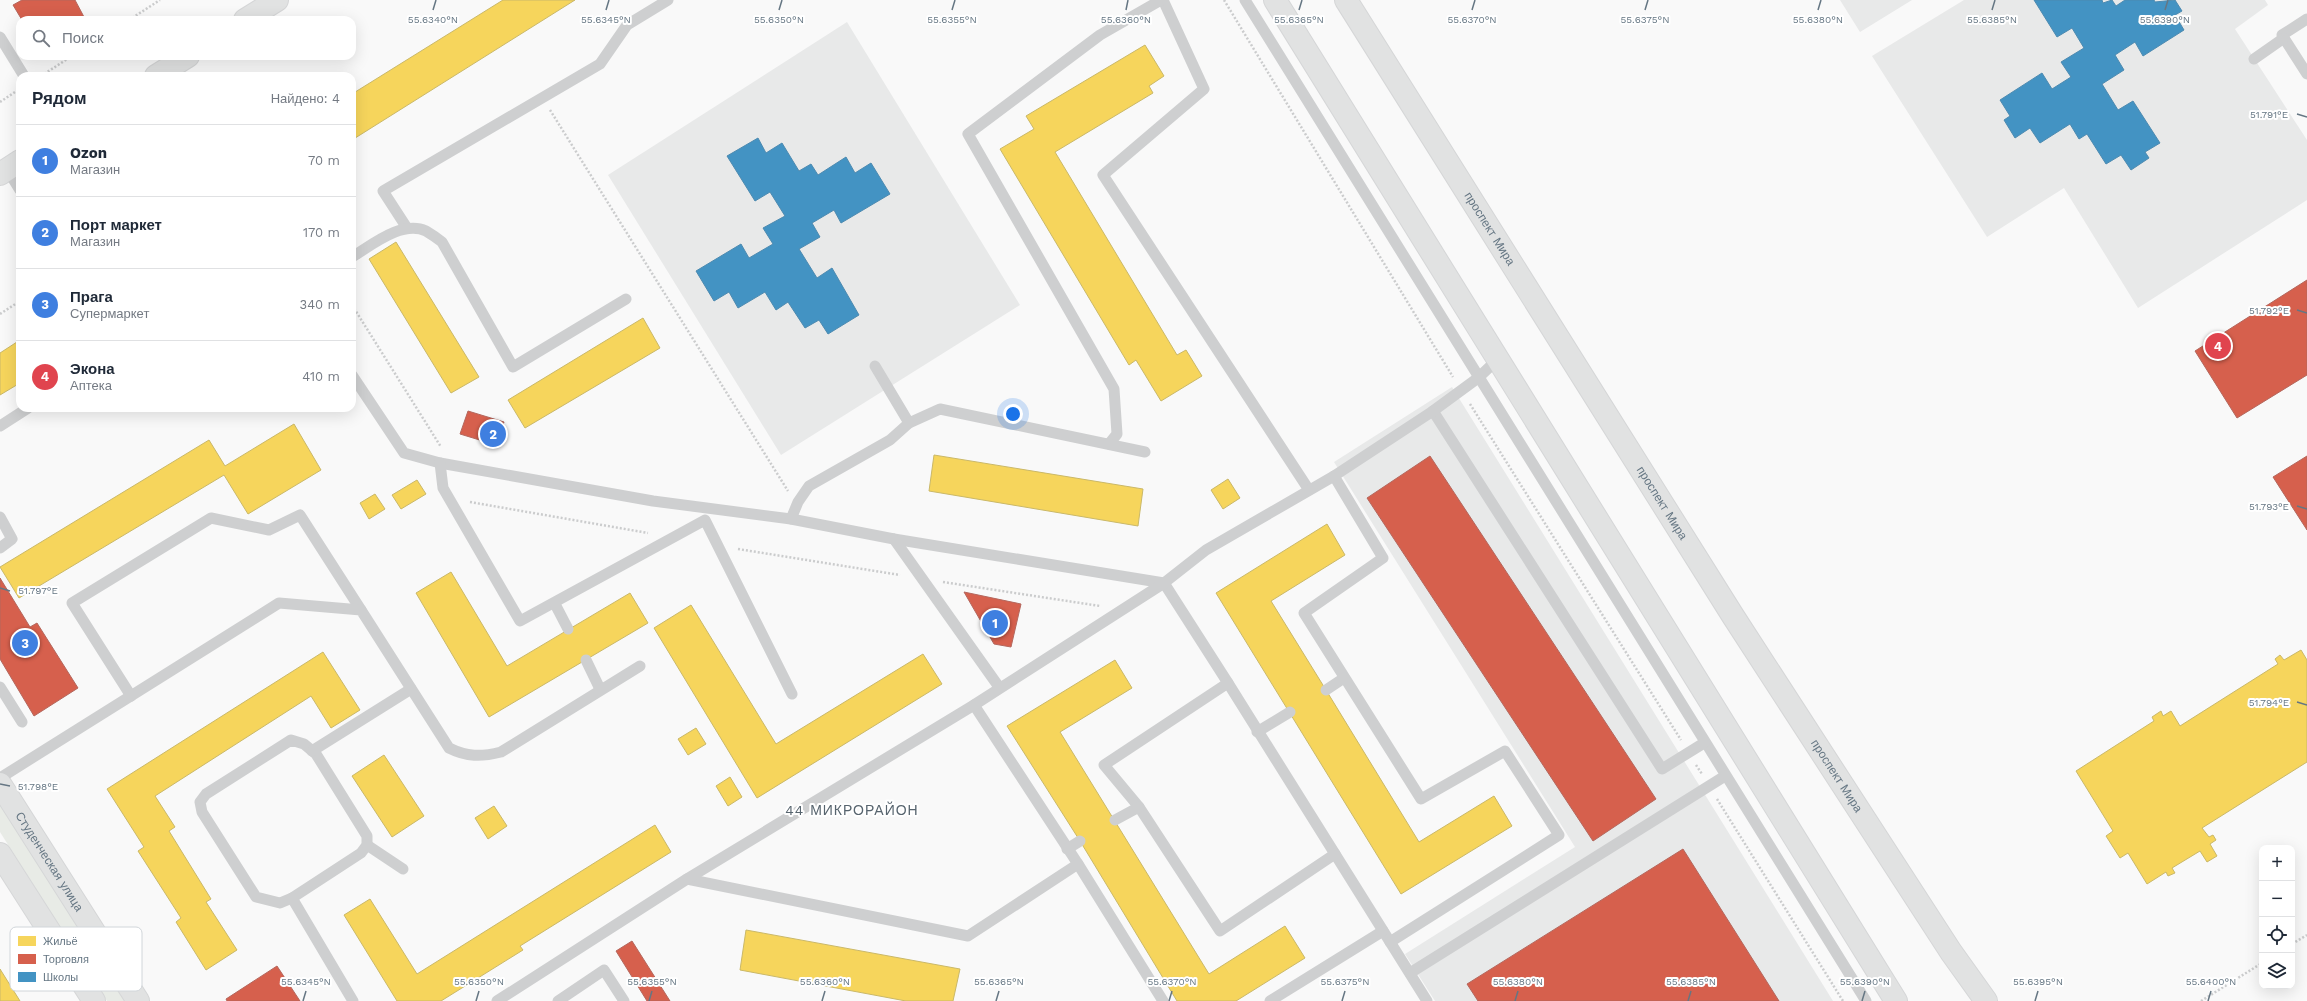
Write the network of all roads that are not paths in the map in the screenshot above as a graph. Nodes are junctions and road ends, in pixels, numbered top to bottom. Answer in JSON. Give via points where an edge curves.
{"nodes":[{"id":1,"x":276,"y":0,"type":"edge"},
{"id":2,"x":668,"y":0,"type":"edge"},
{"id":3,"x":1162,"y":0,"type":"edge"},
{"id":4,"x":1245,"y":0,"type":"edge"},
{"id":5,"x":1275,"y":0,"type":"edge"},
{"id":6,"x":1346,"y":0,"type":"edge"},
{"id":7,"x":251,"y":16,"type":"edge"},
{"id":8,"x":2307,"y":19,"type":"edge"},
{"id":9,"x":0,"y":37,"type":"edge"},
{"id":10,"x":2284,"y":38,"type":"junction"},
{"id":11,"x":2254,"y":59,"type":"dead end"},
{"id":12,"x":182,"y":60,"type":"edge"},
{"id":13,"x":22,"y":72,"type":"edge"},
{"id":14,"x":166,"y":72,"type":"edge"},
{"id":15,"x":2307,"y":74,"type":"edge"},
{"id":16,"x":9,"y":168,"type":"edge"},
{"id":17,"x":16,"y":182,"type":"edge"},
{"id":18,"x":407,"y":228,"type":"junction"},
{"id":19,"x":356,"y":255,"type":"edge"},
{"id":20,"x":626,"y":299,"type":"dead end"},
{"id":21,"x":1498,"y":359,"type":"junction"},
{"id":22,"x":876,"y":366,"type":"dead end"},
{"id":23,"x":1478,"y":378,"type":"junction"},
{"id":24,"x":356,"y":381,"type":"edge"},
{"id":25,"x":1433,"y":411,"type":"junction"},
{"id":26,"x":22,"y":412,"type":"edge"},
{"id":27,"x":909,"y":422,"type":"junction"},
{"id":28,"x":0,"y":426,"type":"edge"},
{"id":29,"x":1109,"y":444,"type":"junction"},
{"id":30,"x":1146,"y":452,"type":"dead end"},
{"id":31,"x":440,"y":463,"type":"junction"},
{"id":32,"x":1334,"y":476,"type":"junction"},
{"id":33,"x":1309,"y":490,"type":"junction"},
{"id":34,"x":704,"y":515,"type":"junction"},
{"id":35,"x":0,"y":517,"type":"edge"},
{"id":36,"x":791,"y":519,"type":"junction"},
{"id":37,"x":894,"y":539,"type":"junction"},
{"id":38,"x":0,"y":548,"type":"edge"},
{"id":39,"x":1164,"y":583,"type":"junction"},
{"id":40,"x":554,"y":604,"type":"junction"},
{"id":41,"x":361,"y":610,"type":"junction"},
{"id":42,"x":568,"y":629,"type":"dead end"},
{"id":43,"x":586,"y":660,"type":"dead end"},
{"id":44,"x":640,"y":666,"type":"dead end"},
{"id":45,"x":1344,"y":678,"type":"junction"},
{"id":46,"x":1228,"y":683,"type":"junction"},
{"id":47,"x":0,"y":687,"type":"edge"},
{"id":48,"x":999,"y":687,"type":"junction"},
{"id":49,"x":411,"y":689,"type":"junction"},
{"id":50,"x":600,"y":689,"type":"junction"},
{"id":51,"x":1326,"y":690,"type":"dead end"},
{"id":52,"x":792,"y":694,"type":"dead end"},
{"id":53,"x":131,"y":696,"type":"junction"},
{"id":54,"x":974,"y":705,"type":"junction"},
{"id":55,"x":1290,"y":712,"type":"dead end"},
{"id":56,"x":22,"y":722,"type":"dead end"},
{"id":57,"x":1257,"y":732,"type":"junction"},
{"id":58,"x":1704,"y":743,"type":"junction"},
{"id":59,"x":312,"y":751,"type":"junction"},
{"id":60,"x":1725,"y":776,"type":"junction"},
{"id":61,"x":0,"y":778,"type":"edge"},
{"id":62,"x":0,"y":784,"type":"edge"},
{"id":63,"x":1139,"y":807,"type":"junction"},
{"id":64,"x":1115,"y":820,"type":"dead end"},
{"id":65,"x":1080,"y":841,"type":"dead end"},
{"id":66,"x":367,"y":846,"type":"junction"},
{"id":67,"x":1067,"y":849,"type":"junction"},
{"id":68,"x":0,"y":854,"type":"edge"},
{"id":69,"x":1335,"y":854,"type":"junction"},
{"id":70,"x":1078,"y":864,"type":"junction"},
{"id":71,"x":403,"y":869,"type":"dead end"},
{"id":72,"x":687,"y":879,"type":"junction"},
{"id":73,"x":292,"y":898,"type":"junction"},
{"id":74,"x":47,"y":927,"type":"edge"},
{"id":75,"x":91,"y":927,"type":"edge"},
{"id":76,"x":1383,"y":931,"type":"junction"},
{"id":77,"x":1390,"y":942,"type":"junction"},
{"id":78,"x":1410,"y":973,"type":"junction"},
{"id":79,"x":88,"y":991,"type":"edge"},
{"id":80,"x":132,"y":991,"type":"edge"},
{"id":81,"x":94,"y":1001,"type":"edge"},
{"id":82,"x":138,"y":1001,"type":"edge"},
{"id":83,"x":353,"y":1001,"type":"edge"},
{"id":84,"x":497,"y":1001,"type":"edge"},
{"id":85,"x":558,"y":1001,"type":"edge"},
{"id":86,"x":624,"y":1001,"type":"edge"},
{"id":87,"x":1163,"y":1001,"type":"edge"},
{"id":88,"x":1270,"y":1001,"type":"edge"},
{"id":89,"x":1427,"y":1001,"type":"edge"},
{"id":90,"x":1866,"y":1001,"type":"edge"},
{"id":91,"x":1896,"y":1001,"type":"edge"},
{"id":92,"x":1986,"y":1001,"type":"edge"}],
"edges":[{"from":1,"to":7,"type":"street"},
{"from":2,"to":18,"type":"lane","via":[[627,25],[600,64],[383,191]]},
{"from":3,"to":29,"type":"lane","via":[[1100,35],[968,134],[1114,389],[1116,434]]},
{"from":3,"to":33,"type":"lane","via":[[1204,89],[1103,175]]},
{"from":4,"to":23,"type":"lane"},
{"from":5,"to":21,"type":"street"},
{"from":6,"to":92,"type":"street","name":"проспект Мира","via":[[1733,616],[1951,952]]},
{"from":8,"to":10,"type":"lane","via":[[2282,35]]},
{"from":9,"to":13,"type":"lane"},
{"from":10,"to":11,"type":"lane"},
{"from":10,"to":15,"type":"lane"},
{"from":12,"to":14,"type":"street"},
{"from":16,"to":17,"type":"lane"},
{"from":18,"to":19,"type":"lane"},
{"from":18,"to":20,"type":"lane","via":[[425,231],[442,242],[513,367]]},
{"from":21,"to":23,"type":"lane"},
{"from":21,"to":91,"type":"street"},
{"from":22,"to":27,"type":"lane"},
{"from":23,"to":25,"type":"lane"},
{"from":23,"to":58,"type":"lane"},
{"from":24,"to":31,"type":"lane","via":[[404,453]]},
{"from":25,"to":32,"type":"lane"},
{"from":25,"to":58,"type":"lane","via":[[1662,769]]},
{"from":26,"to":28,"type":"lane"},
{"from":27,"to":29,"type":"lane","via":[[940,409]]},
{"from":27,"to":36,"type":"lane","via":[[890,440],[809,486]]},
{"from":29,"to":30,"type":"lane"},
{"from":31,"to":34,"type":"lane"},
{"from":31,"to":40,"type":"lane","via":[[443,488],[520,621]]},
{"from":32,"to":33,"type":"lane"},
{"from":32,"to":45,"type":"lane","via":[[1383,558],[1304,613]]},
{"from":33,"to":39,"type":"lane","via":[[1206,550]]},
{"from":34,"to":36,"type":"lane"},
{"from":34,"to":40,"type":"lane","via":[[673,538]]},
{"from":34,"to":52,"type":"lane","via":[[717,546]]},
{"from":35,"to":38,"type":"lane","via":[[12,539]]},
{"from":36,"to":37,"type":"lane"},
{"from":37,"to":39,"type":"lane"},
{"from":37,"to":48,"type":"lane"},
{"from":39,"to":46,"type":"lane"},
{"from":39,"to":48,"type":"lane"},
{"from":40,"to":42,"type":"lane"},
{"from":41,"to":49,"type":"lane"},
{"from":41,"to":53,"type":"lane","via":[[278,603]]},
{"from":41,"to":53,"type":"lane","via":[[300,515],[269,530],[211,518],[72,603]]},
{"from":43,"to":50,"type":"lane"},
{"from":44,"to":50,"type":"lane"},
{"from":45,"to":51,"type":"lane"},
{"from":45,"to":77,"type":"lane","via":[[1421,799],[1505,751],[1559,835]]},
{"from":46,"to":57,"type":"lane"},
{"from":46,"to":63,"type":"lane","via":[[1104,765]]},
{"from":47,"to":56,"type":"lane"},
{"from":48,"to":54,"type":"lane"},
{"from":49,"to":50,"type":"lane","via":[[449,748],[462,754],[484,756],[500,752]]},
{"from":49,"to":59,"type":"lane"},
{"from":53,"to":61,"type":"lane"},
{"from":54,"to":67,"type":"lane"},
{"from":54,"to":72,"type":"lane"},
{"from":55,"to":57,"type":"lane"},
{"from":57,"to":69,"type":"lane"},
{"from":58,"to":60,"type":"lane"},
{"from":59,"to":66,"type":"lane","via":[[367,836]]},
{"from":59,"to":73,"type":"lane","via":[[304,744],[291,740],[206,794],[200,802],[202,812],[256,897],[280,903]]},
{"from":60,"to":78,"type":"lane"},
{"from":60,"to":90,"type":"lane"},
{"from":62,"to":75,"type":"street","name":"Студенческая улица"},
{"from":63,"to":64,"type":"lane"},
{"from":63,"to":69,"type":"lane","via":[[1220,931]]},
{"from":65,"to":67,"type":"lane"},
{"from":66,"to":71,"type":"lane"},
{"from":66,"to":73,"type":"lane","via":[[361,853]]},
{"from":67,"to":70,"type":"lane"},
{"from":68,"to":74,"type":"street"},
{"from":69,"to":76,"type":"lane"},
{"from":70,"to":72,"type":"lane","via":[[968,936]]},
{"from":70,"to":87,"type":"lane"},
{"from":72,"to":84,"type":"lane"},
{"from":73,"to":83,"type":"lane"},
{"from":76,"to":77,"type":"lane"},
{"from":76,"to":88,"type":"lane"},
{"from":77,"to":78,"type":"lane"},
{"from":78,"to":89,"type":"lane"},
{"from":79,"to":81,"type":"street"},
{"from":80,"to":82,"type":"street","name":"Студенческая улица"},
{"from":85,"to":86,"type":"lane","via":[[604,970]]}]}
